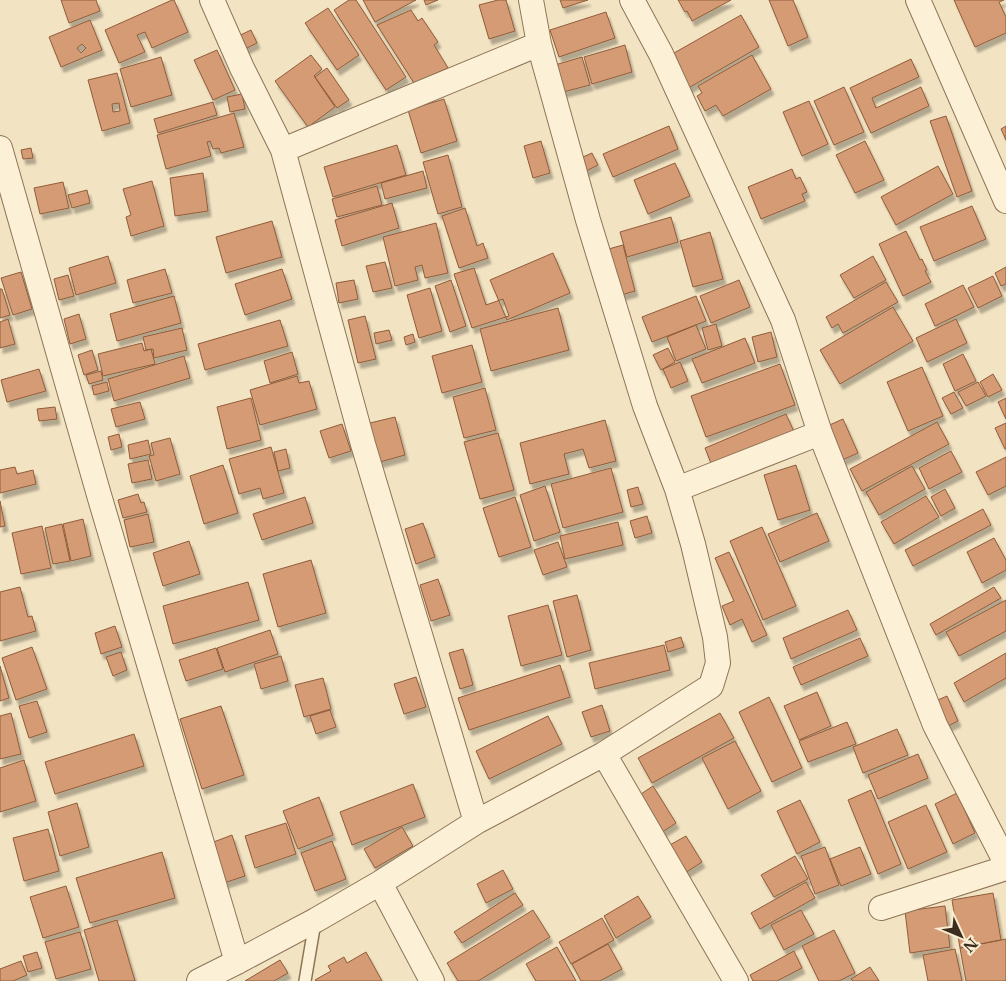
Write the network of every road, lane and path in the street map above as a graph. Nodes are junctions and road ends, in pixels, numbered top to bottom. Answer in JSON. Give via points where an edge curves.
{"nodes":[{"id":1,"x":212,"y":0,"type":"edge"},
{"id":2,"x":530,"y":0,"type":"edge"},
{"id":3,"x":632,"y":0,"type":"edge"},
{"id":4,"x":918,"y":0,"type":"edge"},
{"id":5,"x":539,"y":44,"type":"junction"},
{"id":6,"x":0,"y":148,"type":"edge"},
{"id":7,"x":284,"y":150,"type":"junction"},
{"id":8,"x":1006,"y":201,"type":"edge"},
{"id":9,"x":820,"y":434,"type":"junction"},
{"id":10,"x":677,"y":489,"type":"junction"},
{"id":11,"x":604,"y":754,"type":"junction"},
{"id":12,"x":476,"y":822,"type":"junction"},
{"id":13,"x":1006,"y":863,"type":"edge"},
{"id":14,"x":1006,"y":868,"type":"edge"},
{"id":15,"x":380,"y":883,"type":"junction"},
{"id":16,"x":881,"y":908,"type":"dead end"},
{"id":17,"x":316,"y":920,"type":"junction"},
{"id":18,"x":236,"y":962,"type":"junction"},
{"id":19,"x":200,"y":981,"type":"edge"},
{"id":20,"x":305,"y":981,"type":"edge"},
{"id":21,"x":432,"y":981,"type":"edge"},
{"id":22,"x":736,"y":981,"type":"edge"}],
"edges":[{"from":1,"to":7,"type":"street"},
{"from":2,"to":5,"type":"street"},
{"from":3,"to":9,"type":"street","via":[[662,54],[783,320]]},
{"from":4,"to":8,"type":"street"},
{"from":5,"to":7,"type":"street"},
{"from":5,"to":10,"type":"street","via":[[645,406]]},
{"from":6,"to":18,"type":"street"},
{"from":7,"to":12,"type":"street","via":[[363,444]]},
{"from":9,"to":10,"type":"street"},
{"from":9,"to":13,"type":"street","via":[[935,725]]},
{"from":10,"to":11,"type":"street","via":[[694,544],[715,637],[718,663],[712,686]]},
{"from":11,"to":12,"type":"street"},
{"from":11,"to":22,"type":"street"},
{"from":12,"to":15,"type":"street"},
{"from":14,"to":16,"type":"street"},
{"from":15,"to":17,"type":"street"},
{"from":15,"to":21,"type":"street"},
{"from":17,"to":18,"type":"street"},
{"from":17,"to":20,"type":"lane"},
{"from":18,"to":19,"type":"street"}]}
